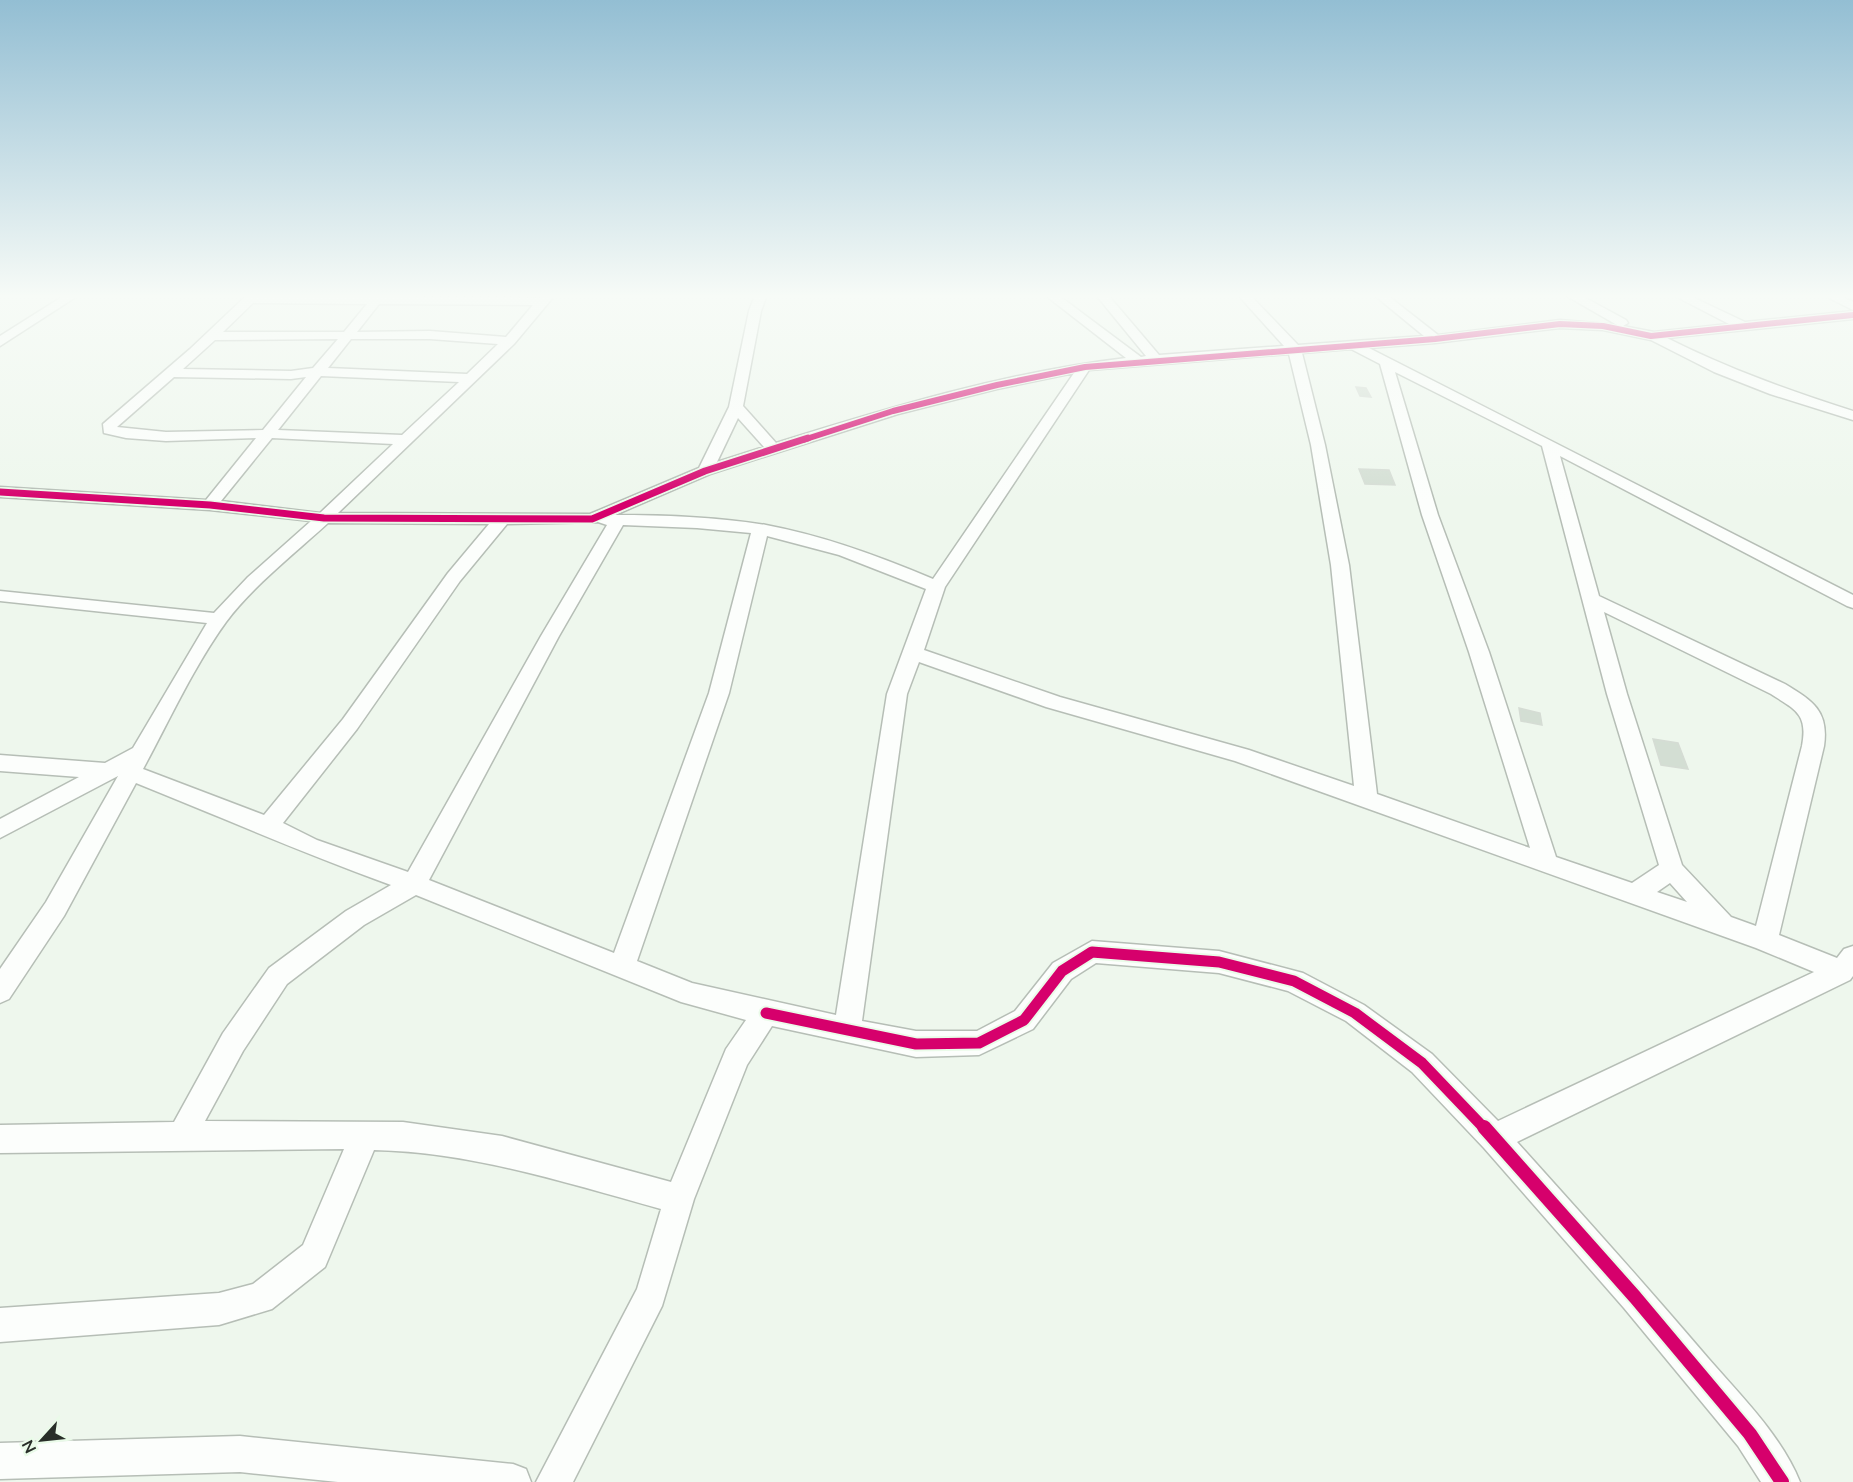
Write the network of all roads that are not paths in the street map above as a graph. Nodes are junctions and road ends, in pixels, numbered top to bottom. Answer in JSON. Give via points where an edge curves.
{"nodes":[{"id":1,"x":180,"y":364,"type":"edge"},
{"id":2,"x":325,"y":364,"type":"edge"},
{"id":3,"x":485,"y":364,"type":"edge"},
{"id":4,"x":744,"y":364,"type":"edge"},
{"id":5,"x":1110,"y":364,"type":"edge"},
{"id":6,"x":1298,"y":364,"type":"edge"},
{"id":7,"x":1387,"y":364,"type":"edge"},
{"id":8,"x":1390,"y":364,"type":"edge"},
{"id":9,"x":1709,"y":364,"type":"edge"},
{"id":10,"x":1085,"y":367,"type":"junction"},
{"id":11,"x":318,"y":372,"type":"junction"},
{"id":12,"x":170,"y":373,"type":"junction"},
{"id":13,"x":470,"y":378,"type":"junction"},
{"id":14,"x":736,"y":407,"type":"junction"},
{"id":15,"x":1853,"y":416,"type":"edge"},
{"id":16,"x":268,"y":434,"type":"junction"},
{"id":17,"x":406,"y":440,"type":"junction"},
{"id":18,"x":1549,"y":444,"type":"junction"},
{"id":19,"x":773,"y":449,"type":"junction"},
{"id":20,"x":705,"y":471,"type":"junction"},
{"id":21,"x":0,"y":492,"type":"edge"},
{"id":22,"x":210,"y":505,"type":"junction"},
{"id":23,"x":324,"y":519,"type":"junction"},
{"id":24,"x":502,"y":519,"type":"junction"},
{"id":25,"x":592,"y":519,"type":"junction"},
{"id":26,"x":618,"y":520,"type":"junction"},
{"id":27,"x":760,"y":531,"type":"junction"},
{"id":28,"x":936,"y":587,"type":"junction"},
{"id":29,"x":0,"y":596,"type":"edge"},
{"id":30,"x":1591,"y":599,"type":"junction"},
{"id":31,"x":1853,"y":602,"type":"edge"},
{"id":32,"x":219,"y":619,"type":"junction"},
{"id":33,"x":913,"y":653,"type":"junction"},
{"id":34,"x":0,"y":764,"type":"edge"},
{"id":35,"x":127,"y":765,"type":"junction"},
{"id":36,"x":1366,"y":799,"type":"junction"},
{"id":37,"x":268,"y":826,"type":"junction"},
{"id":38,"x":0,"y":829,"type":"edge"},
{"id":39,"x":1545,"y":862,"type":"junction"},
{"id":40,"x":1672,"y":869,"type":"junction"},
{"id":41,"x":414,"y":884,"type":"junction"},
{"id":42,"x":1635,"y":894,"type":"junction"},
{"id":43,"x":1722,"y":925,"type":"junction"},
{"id":44,"x":1765,"y":940,"type":"junction"},
{"id":45,"x":1847,"y":964,"type":"edge"},
{"id":46,"x":622,"y":967,"type":"junction"},
{"id":47,"x":0,"y":991,"type":"edge"},
{"id":48,"x":766,"y":1013,"type":"junction"},
{"id":49,"x":847,"y":1030,"type":"junction"},
{"id":50,"x":365,"y":1135,"type":"junction"},
{"id":51,"x":182,"y":1136,"type":"junction"},
{"id":52,"x":1494,"y":1138,"type":"junction"},
{"id":53,"x":0,"y":1139,"type":"edge"},
{"id":54,"x":679,"y":1199,"type":"junction"},
{"id":55,"x":0,"y":1324,"type":"edge"},
{"id":56,"x":0,"y":1461,"type":"edge"},
{"id":57,"x":513,"y":1482,"type":"edge"},
{"id":58,"x":554,"y":1482,"type":"edge"},
{"id":59,"x":1782,"y":1482,"type":"edge"}],
"edges":[{"from":1,"to":12,"type":"street"},
{"from":2,"to":11,"type":"street"},
{"from":3,"to":13,"type":"street"},
{"from":4,"to":14,"type":"street"},
{"from":5,"to":10,"type":"street"},
{"from":6,"to":36,"type":"street","via":[[1340,565]]},
{"from":7,"to":39,"type":"street","via":[[1430,515],[1479,652]]},
{"from":8,"to":18,"type":"street"},
{"from":9,"to":15,"type":"street"},
{"from":10,"to":19,"type":"street","via":[[893,411]]},
{"from":10,"to":28,"type":"street"},
{"from":11,"to":12,"type":"street"},
{"from":11,"to":13,"type":"street"},
{"from":11,"to":16,"type":"street"},
{"from":12,"to":16,"type":"street","via":[[110,424],[109,430],[176,436]]},
{"from":13,"to":17,"type":"street"},
{"from":14,"to":19,"type":"street"},
{"from":14,"to":20,"type":"street"},
{"from":16,"to":17,"type":"street"},
{"from":16,"to":22,"type":"street"},
{"from":17,"to":23,"type":"street"},
{"from":18,"to":30,"type":"street"},
{"from":18,"to":31,"type":"street"},
{"from":19,"to":20,"type":"street"},
{"from":20,"to":25,"type":"street"},
{"from":21,"to":22,"type":"street"},
{"from":22,"to":23,"type":"street"},
{"from":23,"to":24,"type":"street"},
{"from":23,"to":32,"type":"street","via":[[254,581]]},
{"from":24,"to":25,"type":"street"},
{"from":24,"to":37,"type":"street","via":[[454,577],[350,724]]},
{"from":25,"to":26,"type":"street"},
{"from":26,"to":27,"type":"street","via":[[698,523]]},
{"from":26,"to":41,"type":"street"},
{"from":27,"to":28,"type":"street","via":[[787,534],[868,558]]},
{"from":27,"to":46,"type":"street","via":[[719,693]]},
{"from":28,"to":33,"type":"street"},
{"from":29,"to":32,"type":"street"},
{"from":30,"to":40,"type":"street"},
{"from":30,"to":44,"type":"street","via":[[1778,689],[1812,715],[1816,729],[1814,746]]},
{"from":32,"to":35,"type":"street"},
{"from":33,"to":36,"type":"street","via":[[1053,702],[1241,755]]},
{"from":33,"to":49,"type":"street","via":[[897,694]]},
{"from":34,"to":35,"type":"street"},
{"from":35,"to":37,"type":"street"},
{"from":35,"to":38,"type":"street"},
{"from":35,"to":47,"type":"street","via":[[55,909]]},
{"from":36,"to":39,"type":"street"},
{"from":37,"to":41,"type":"street","via":[[309,846]]},
{"from":39,"to":42,"type":"street"},
{"from":40,"to":42,"type":"street"},
{"from":40,"to":43,"type":"street"},
{"from":41,"to":46,"type":"street"},
{"from":41,"to":51,"type":"street","via":[[355,918],[278,976],[233,1042]]},
{"from":42,"to":43,"type":"street"},
{"from":43,"to":44,"type":"street"},
{"from":44,"to":45,"type":"street"},
{"from":45,"to":52,"type":"street"},
{"from":46,"to":48,"type":"street","via":[[690,994]]},
{"from":48,"to":49,"type":"street"},
{"from":48,"to":54,"type":"street","via":[[736,1058]]},
{"from":49,"to":52,"type":"street","via":[[916,1044],[979,1043],[1024,1020],[1062,971],[1092,952],[1219,962],[1294,981],[1355,1013],[1422,1063]]},
{"from":50,"to":51,"type":"street"},
{"from":50,"to":54,"type":"street","via":[[403,1136],[502,1151]]},
{"from":50,"to":55,"type":"street","via":[[314,1256],[261,1298],[219,1309]]},
{"from":51,"to":53,"type":"street"},
{"from":52,"to":59,"type":"street","via":[[1735,1416]]},
{"from":54,"to":58,"type":"street","via":[[651,1294]]},
{"from":56,"to":57,"type":"street","via":[[240,1454]]}]}
